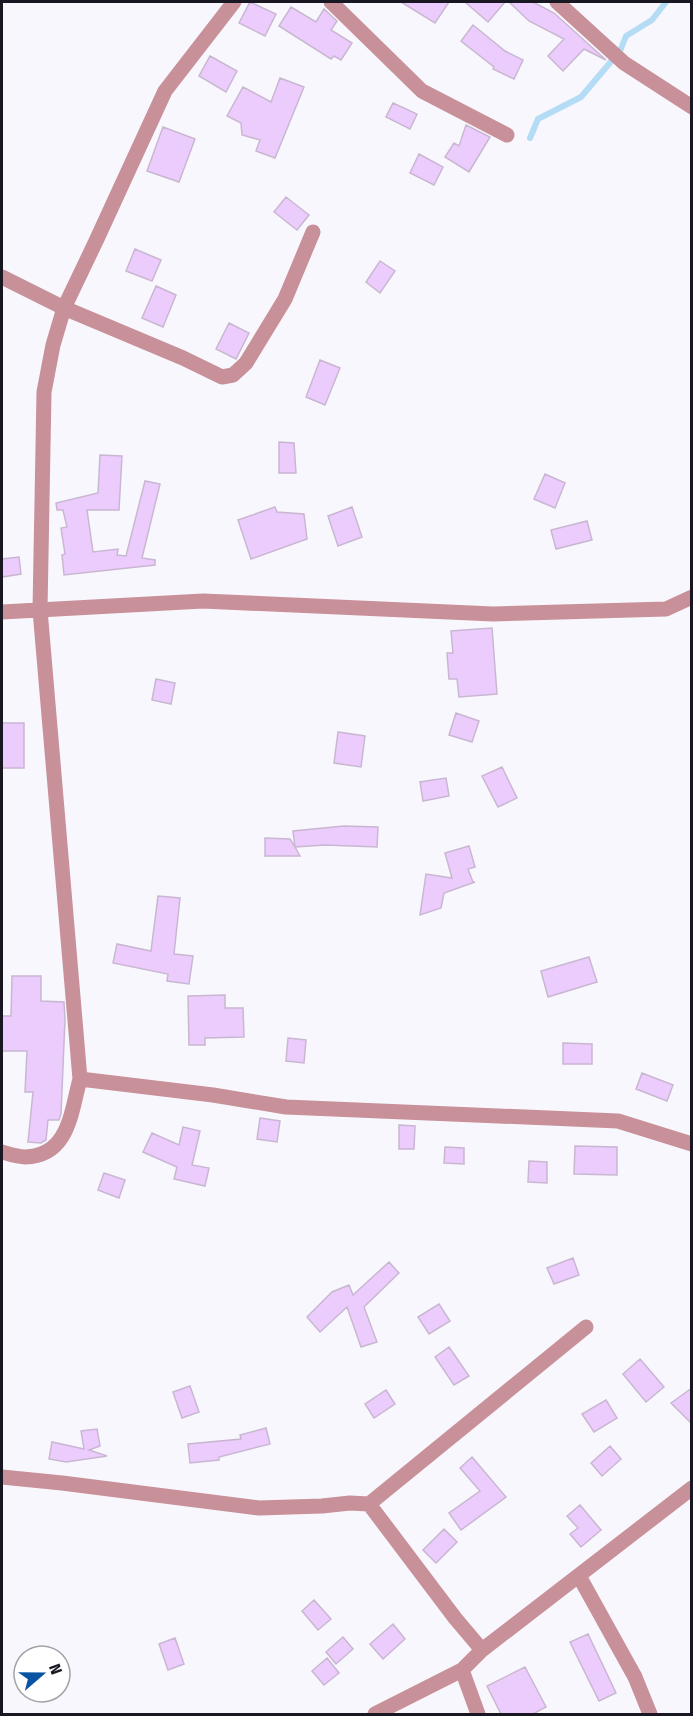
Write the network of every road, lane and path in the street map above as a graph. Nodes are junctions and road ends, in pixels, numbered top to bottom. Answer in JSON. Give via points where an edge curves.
{"nodes":[{"id":1,"x":234,"y":2,"type":"edge"},
{"id":2,"x":332,"y":2,"type":"edge"},
{"id":3,"x":557,"y":2,"type":"edge"},
{"id":4,"x":692,"y":107,"type":"edge"},
{"id":5,"x":507,"y":135,"type":"dead end"},
{"id":6,"x":313,"y":232,"type":"dead end"},
{"id":7,"x":2,"y":277,"type":"edge"},
{"id":8,"x":64,"y":308,"type":"junction"},
{"id":9,"x":692,"y":597,"type":"edge"},
{"id":10,"x":40,"y":610,"type":"junction"},
{"id":11,"x":2,"y":612,"type":"edge"},
{"id":12,"x":80,"y":1079,"type":"junction"},
{"id":13,"x":692,"y":1144,"type":"edge"},
{"id":14,"x":2,"y":1152,"type":"edge"},
{"id":15,"x":586,"y":1327,"type":"dead end"},
{"id":16,"x":2,"y":1478,"type":"edge"},
{"id":17,"x":692,"y":1488,"type":"edge"},
{"id":18,"x":369,"y":1504,"type":"junction"},
{"id":19,"x":579,"y":1576,"type":"junction"},
{"id":20,"x":482,"y":1650,"type":"junction"},
{"id":21,"x":462,"y":1670,"type":"junction"},
{"id":22,"x":375,"y":1714,"type":"edge"},
{"id":23,"x":478,"y":1714,"type":"edge"},
{"id":24,"x":650,"y":1714,"type":"edge"}],
"edges":[{"from":1,"to":8,"type":"street","via":[[165,91]]},
{"from":2,"to":5,"type":"street","via":[[422,91]]},
{"from":3,"to":4,"type":"street","via":[[624,63]]},
{"from":6,"to":8,"type":"street","via":[[285,299],[246,363],[233,375],[222,377]]},
{"from":7,"to":8,"type":"street"},
{"from":8,"to":10,"type":"street","via":[[44,392]]},
{"from":9,"to":10,"type":"street","via":[[666,609],[493,614],[203,601]]},
{"from":10,"to":11,"type":"street"},
{"from":10,"to":12,"type":"street"},
{"from":12,"to":13,"type":"street","via":[[286,1107],[618,1121]]},
{"from":12,"to":14,"type":"street","via":[[64,1137],[48,1151],[25,1157]]},
{"from":15,"to":18,"type":"street"},
{"from":16,"to":18,"type":"street","via":[[260,1508]]},
{"from":17,"to":19,"type":"street"},
{"from":18,"to":20,"type":"street"},
{"from":19,"to":20,"type":"street"},
{"from":19,"to":24,"type":"street","via":[[635,1677]]},
{"from":20,"to":21,"type":"street"},
{"from":21,"to":22,"type":"street"},
{"from":21,"to":23,"type":"street"}]}
